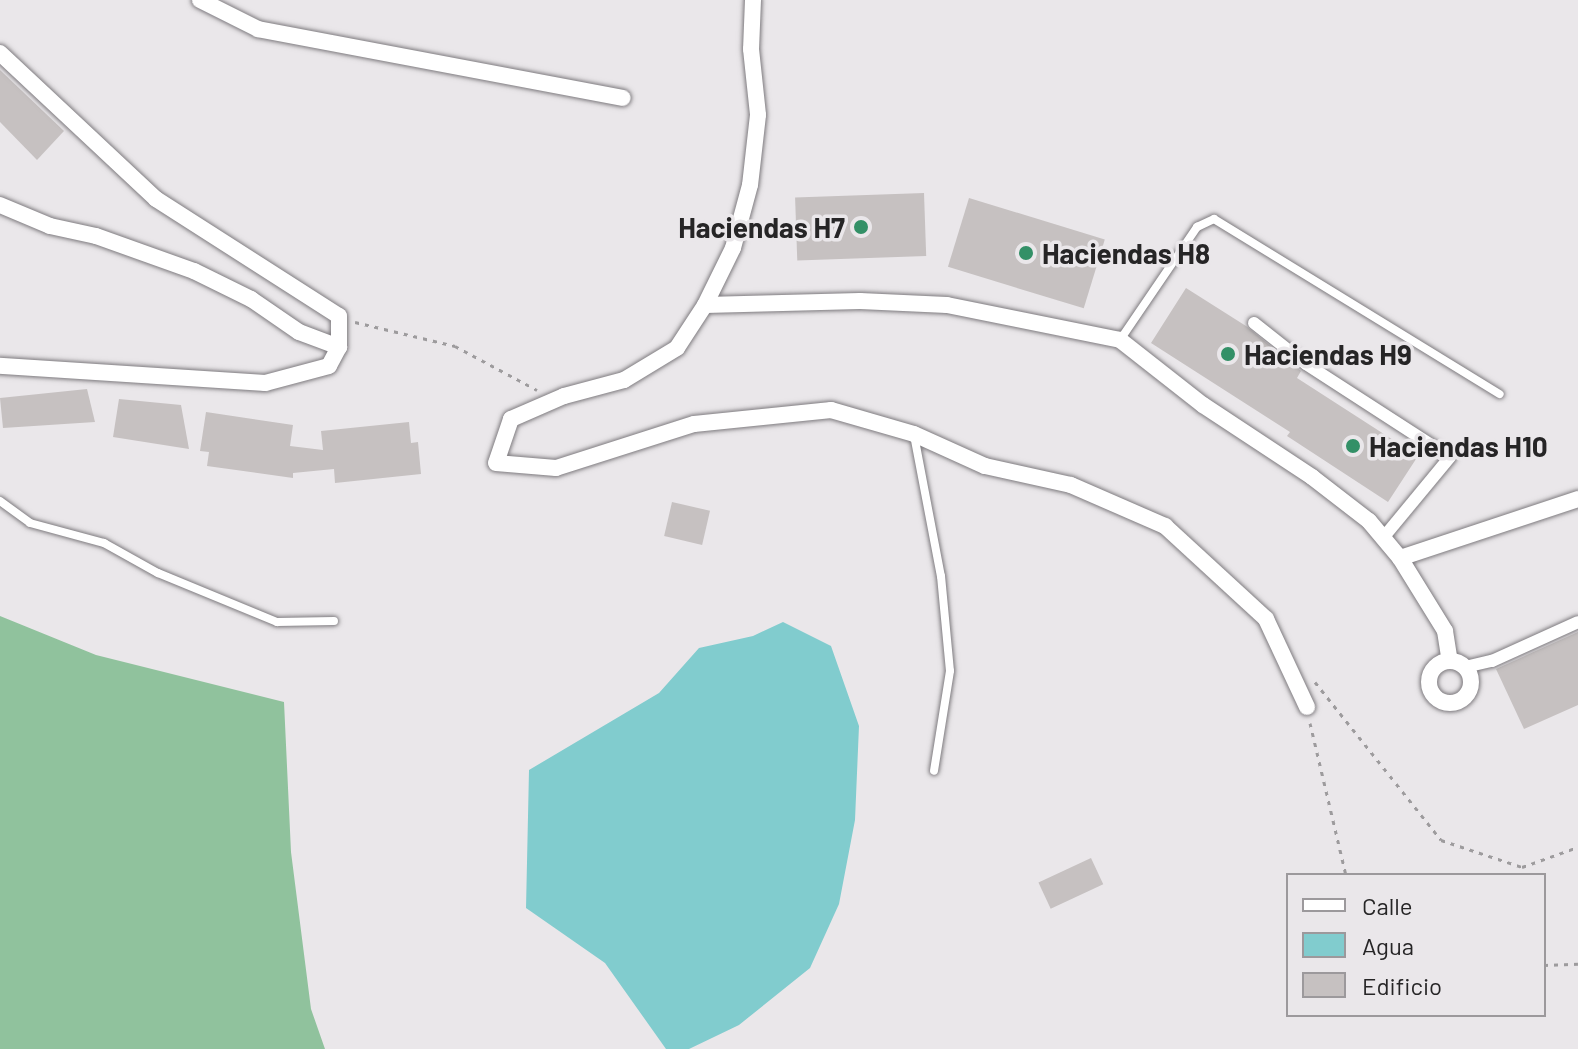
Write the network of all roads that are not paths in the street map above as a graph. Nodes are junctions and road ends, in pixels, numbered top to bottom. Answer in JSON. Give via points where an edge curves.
{"nodes":[{"id":1,"x":200,"y":0,"type":"edge"},
{"id":2,"x":753,"y":0,"type":"edge"},
{"id":3,"x":0,"y":53,"type":"edge"},
{"id":4,"x":623,"y":98,"type":"dead end"},
{"id":5,"x":0,"y":205,"type":"edge"},
{"id":6,"x":705,"y":305,"type":"junction"},
{"id":7,"x":1254,"y":323,"type":"dead end"},
{"id":8,"x":1120,"y":340,"type":"junction"},
{"id":9,"x":339,"y":347,"type":"junction"},
{"id":10,"x":0,"y":366,"type":"edge"},
{"id":11,"x":1500,"y":394,"type":"dead end"},
{"id":12,"x":914,"y":434,"type":"junction"},
{"id":13,"x":1578,"y":499,"type":"edge"},
{"id":14,"x":0,"y":501,"type":"edge"},
{"id":15,"x":1383,"y":538,"type":"junction"},
{"id":16,"x":1400,"y":558,"type":"junction"},
{"id":17,"x":334,"y":621,"type":"dead end"},
{"id":18,"x":1578,"y":622,"type":"edge"},
{"id":19,"x":1458,"y":664,"type":"joint"},
{"id":20,"x":1307,"y":707,"type":"road end"},
{"id":21,"x":934,"y":771,"type":"dead end"}],
"edges":[{"from":1,"to":4,"type":"street","via":[[258,29]]},
{"from":2,"to":6,"type":"street","via":[[751,49],[758,115],[750,185],[733,248]]},
{"from":3,"to":9,"type":"street","via":[[156,199],[339,316]]},
{"from":5,"to":9,"type":"street","via":[[194,271],[251,299],[299,332]]},
{"from":6,"to":8,"type":"street","via":[[947,305]]},
{"from":6,"to":12,"type":"street","via":[[677,348],[624,380],[564,396],[511,419],[496,463],[556,468],[694,424],[831,410]]},
{"from":7,"to":15,"type":"street","via":[[1306,364],[1450,457]]},
{"from":8,"to":11,"type":"lane","via":[[1197,227],[1214,219]]},
{"from":8,"to":15,"type":"street","via":[[1203,405],[1312,477]]},
{"from":9,"to":10,"type":"street","via":[[329,366],[265,383]]},
{"from":12,"to":20,"type":"street","via":[[985,466],[1071,485],[1165,526],[1266,619]]},
{"from":12,"to":21,"type":"lane","via":[[941,576],[950,671]]},
{"from":13,"to":16,"type":"street"},
{"from":14,"to":17,"type":"lane","via":[[30,523],[104,543],[158,573],[277,622]]},
{"from":15,"to":16,"type":"street"},
{"from":16,"to":19,"type":"street","via":[[1445,631]]},
{"from":18,"to":19,"type":"street","via":[[1492,661]]}]}
